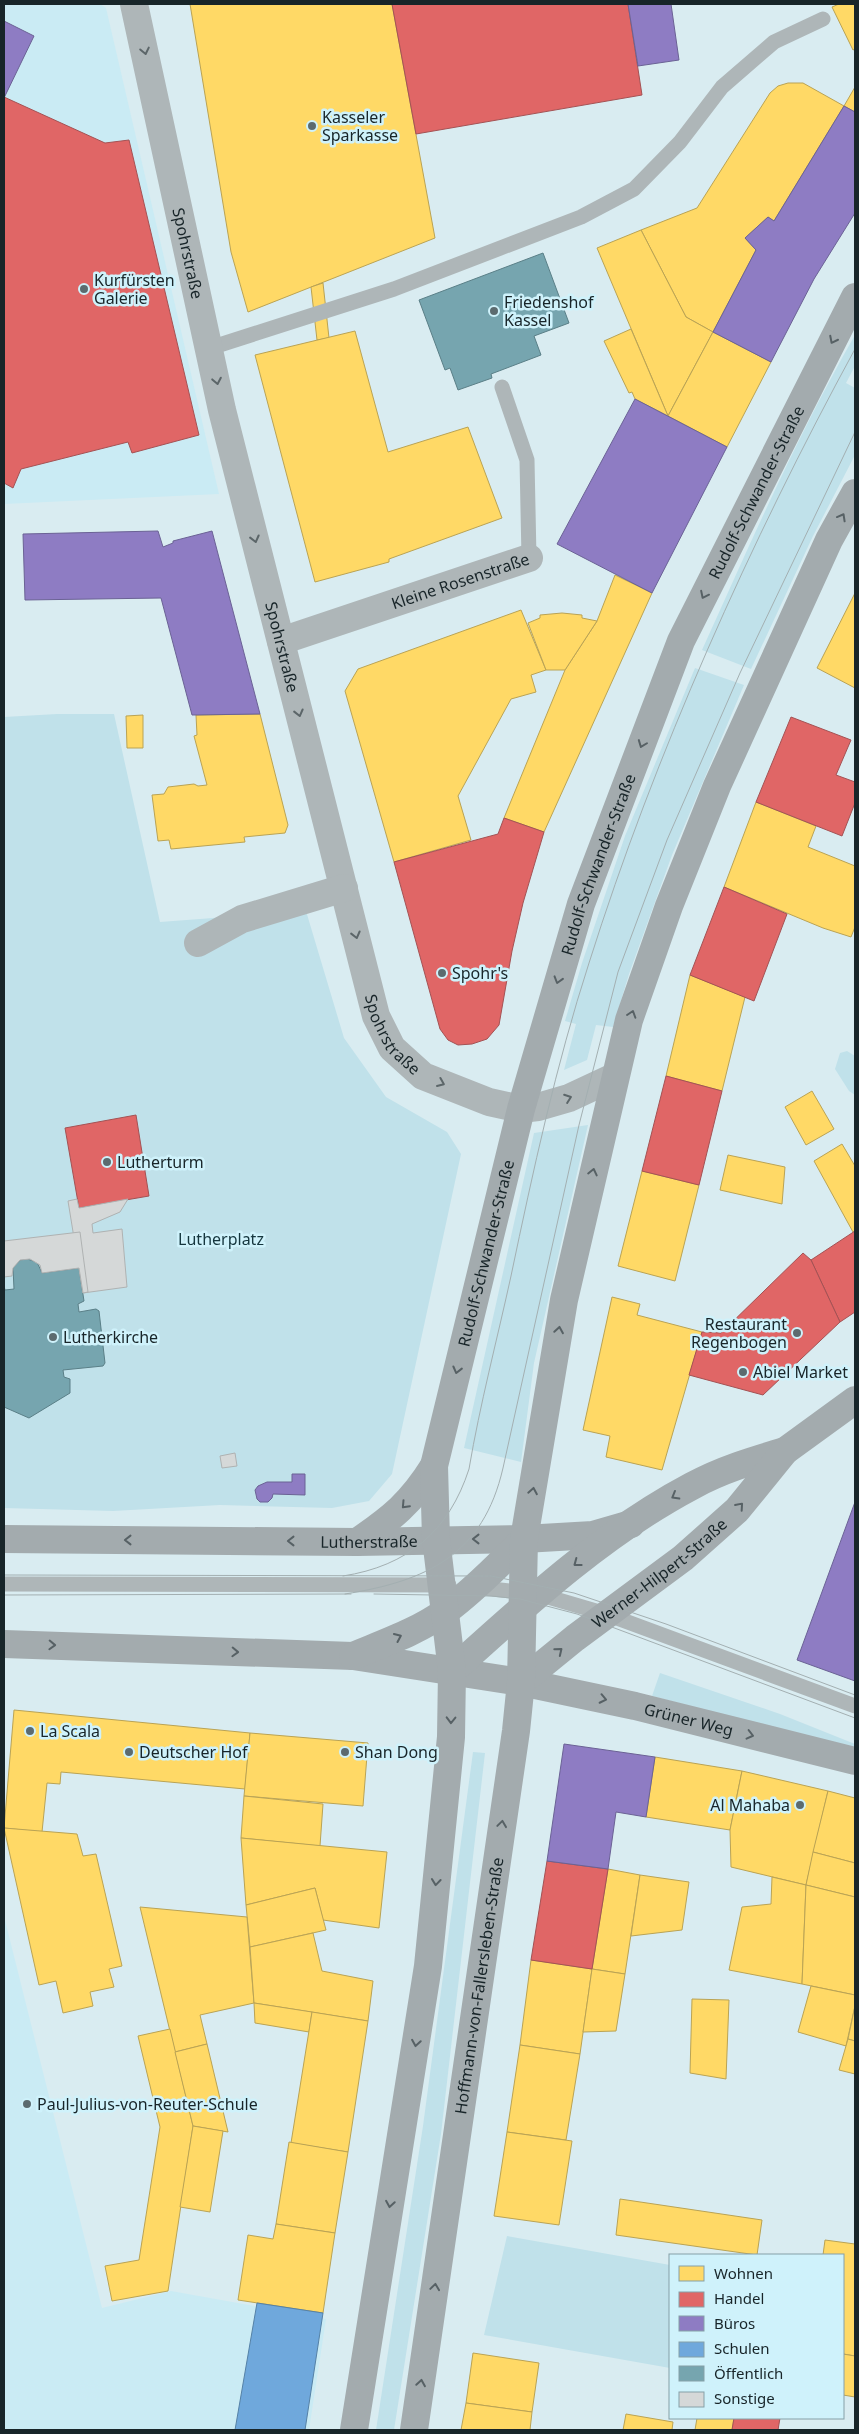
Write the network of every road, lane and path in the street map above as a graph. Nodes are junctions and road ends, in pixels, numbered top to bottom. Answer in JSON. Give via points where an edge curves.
{"nodes":[{"id":1,"x":134,"y":4,"type":"edge"},
{"id":2,"x":823,"y":19,"type":"dead end"},
{"id":3,"x":855,"y":297,"type":"edge"},
{"id":4,"x":210,"y":348,"type":"junction"},
{"id":5,"x":502,"y":387,"type":"dead end"},
{"id":6,"x":855,"y":493,"type":"edge"},
{"id":7,"x":529,"y":558,"type":"joint"},
{"id":8,"x":281,"y":641,"type":"junction"},
{"id":9,"x":344,"y":888,"type":"junction"},
{"id":10,"x":198,"y":943,"type":"dead end"},
{"id":11,"x":614,"y":1077,"type":"junction"},
{"id":12,"x":521,"y":1109,"type":"junction"},
{"id":13,"x":855,"y":1400,"type":"edge"},
{"id":14,"x":785,"y":1452,"type":"junction"},
{"id":15,"x":434,"y":1466,"type":"junction"},
{"id":16,"x":631,"y":1524,"type":"junction"},
{"id":17,"x":4,"y":1539,"type":"edge"},
{"id":18,"x":436,"y":1539,"type":"junction"},
{"id":19,"x":524,"y":1539,"type":"junction"},
{"id":20,"x":357,"y":1542,"type":"junction"},
{"id":21,"x":4,"y":1584,"type":"edge"},
{"id":22,"x":442,"y":1584,"type":"junction"},
{"id":23,"x":474,"y":1587,"type":"junction"},
{"id":24,"x":529,"y":1597,"type":"junction"},
{"id":25,"x":445,"y":1612,"type":"junction"},
{"id":26,"x":606,"y":1614,"type":"junction"},
{"id":27,"x":4,"y":1644,"type":"edge"},
{"id":28,"x":353,"y":1656,"type":"junction"},
{"id":29,"x":452,"y":1671,"type":"junction"},
{"id":30,"x":521,"y":1682,"type":"junction"},
{"id":31,"x":855,"y":1706,"type":"edge"},
{"id":32,"x":855,"y":1762,"type":"edge"},
{"id":33,"x":354,"y":2430,"type":"edge"},
{"id":34,"x":414,"y":2430,"type":"edge"}],
"edges":[{"from":1,"to":4,"type":"street","name":"Spohrstraße","one_way":true},
{"from":2,"to":4,"type":"lane","via":[[774,42],[722,87],[680,142],[634,189],[581,217],[394,289]]},
{"from":3,"to":12,"type":"main road","name":"Rudolf-Schwander-Straße","one_way":true,"via":[[682,641],[581,904]]},
{"from":4,"to":8,"type":"street","name":"Spohrstraße","one_way":true},
{"from":5,"to":7,"type":"lane","name":"Kleine Rosenstraße","via":[[528,460]]},
{"from":11,"to":6,"type":"main road","one_way":true,"via":[[666,915],[717,786],[830,540]]},
{"from":7,"to":8,"type":"street","name":"Kleine Rosenstraße"},
{"from":8,"to":9,"type":"street","name":"Spohrstraße","one_way":true},
{"from":9,"to":10,"type":"street","via":[[242,919]]},
{"from":9,"to":12,"type":"street","name":"Spohrstraße","one_way":true,"via":[[376,1016],[392,1048],[422,1076],[489,1102]]},
{"from":12,"to":11,"type":"street","name":"Spohrstraße","one_way":true,"via":[[569,1098]]},
{"from":19,"to":11,"type":"main road","one_way":true,"via":[[564,1300]]},
{"from":12,"to":15,"type":"main road","name":"Rudolf-Schwander-Straße","one_way":true},
{"from":13,"to":14,"type":"main road","name":"Werner-Hilpert-Straße"},
{"from":14,"to":16,"type":"main road","name":"Werner-Hilpert-Straße","one_way":true,"via":[[755,1460],[694,1485]]},
{"from":26,"to":14,"type":"main road","name":"Werner-Hilpert-Straße","one_way":true,"via":[[683,1558],[737,1510]]},
{"from":15,"to":18,"type":"main road","name":"Rudolf-Schwander-Straße"},
{"from":15,"to":20,"type":"main road","name":"Rudolf-Schwander-Straße","one_way":true,"via":[[421,1488],[392,1518]]},
{"from":16,"to":19,"type":"main road","name":"Werner-Hilpert-Straße","via":[[593,1534]]},
{"from":16,"to":24,"type":"main road","name":"Werner-Hilpert-Straße","one_way":true},
{"from":20,"to":17,"type":"main road","name":"Lutherstraße","one_way":true},
{"from":19,"to":18,"type":"main road","name":"Lutherstraße","one_way":true},
{"from":18,"to":20,"type":"main road","name":"Lutherstraße"},
{"from":18,"to":22,"type":"main road","name":"Rudolf-Schwander-Straße"},
{"from":19,"to":23,"type":"main road"},
{"from":19,"to":24,"type":"main road","name":"Hoffmann-von-Fallersleben-Straße"},
{"from":21,"to":22,"type":"lane"},
{"from":22,"to":23,"type":"lane"},
{"from":22,"to":25,"type":"main road","name":"Rudolf-Schwander-Straße"},
{"from":23,"to":24,"type":"lane"},
{"from":23,"to":25,"type":"main road"},
{"from":24,"to":26,"type":"lane"},
{"from":24,"to":29,"type":"main road","name":"Werner-Hilpert-Straße"},
{"from":24,"to":30,"type":"main road","name":"Hoffmann-von-Fallersleben-Straße"},
{"from":28,"to":25,"type":"main road","one_way":true,"via":[[402,1636]]},
{"from":25,"to":29,"type":"main road","name":"Rudolf-Schwander-Straße"},
{"from":30,"to":26,"type":"main road","name":"Werner-Hilpert-Straße","one_way":true},
{"from":26,"to":31,"type":"lane"},
{"from":27,"to":28,"type":"main road","one_way":true},
{"from":28,"to":29,"type":"main road"},
{"from":29,"to":30,"type":"main road"},
{"from":29,"to":33,"type":"main road","one_way":true,"via":[[450,1737],[428,1966]]},
{"from":30,"to":32,"type":"main road","name":"Grüner Weg","one_way":true,"via":[[635,1706]]},
{"from":34,"to":30,"type":"main road","name":"Hoffmann-von-Fallersleben-Straße","one_way":true}]}
